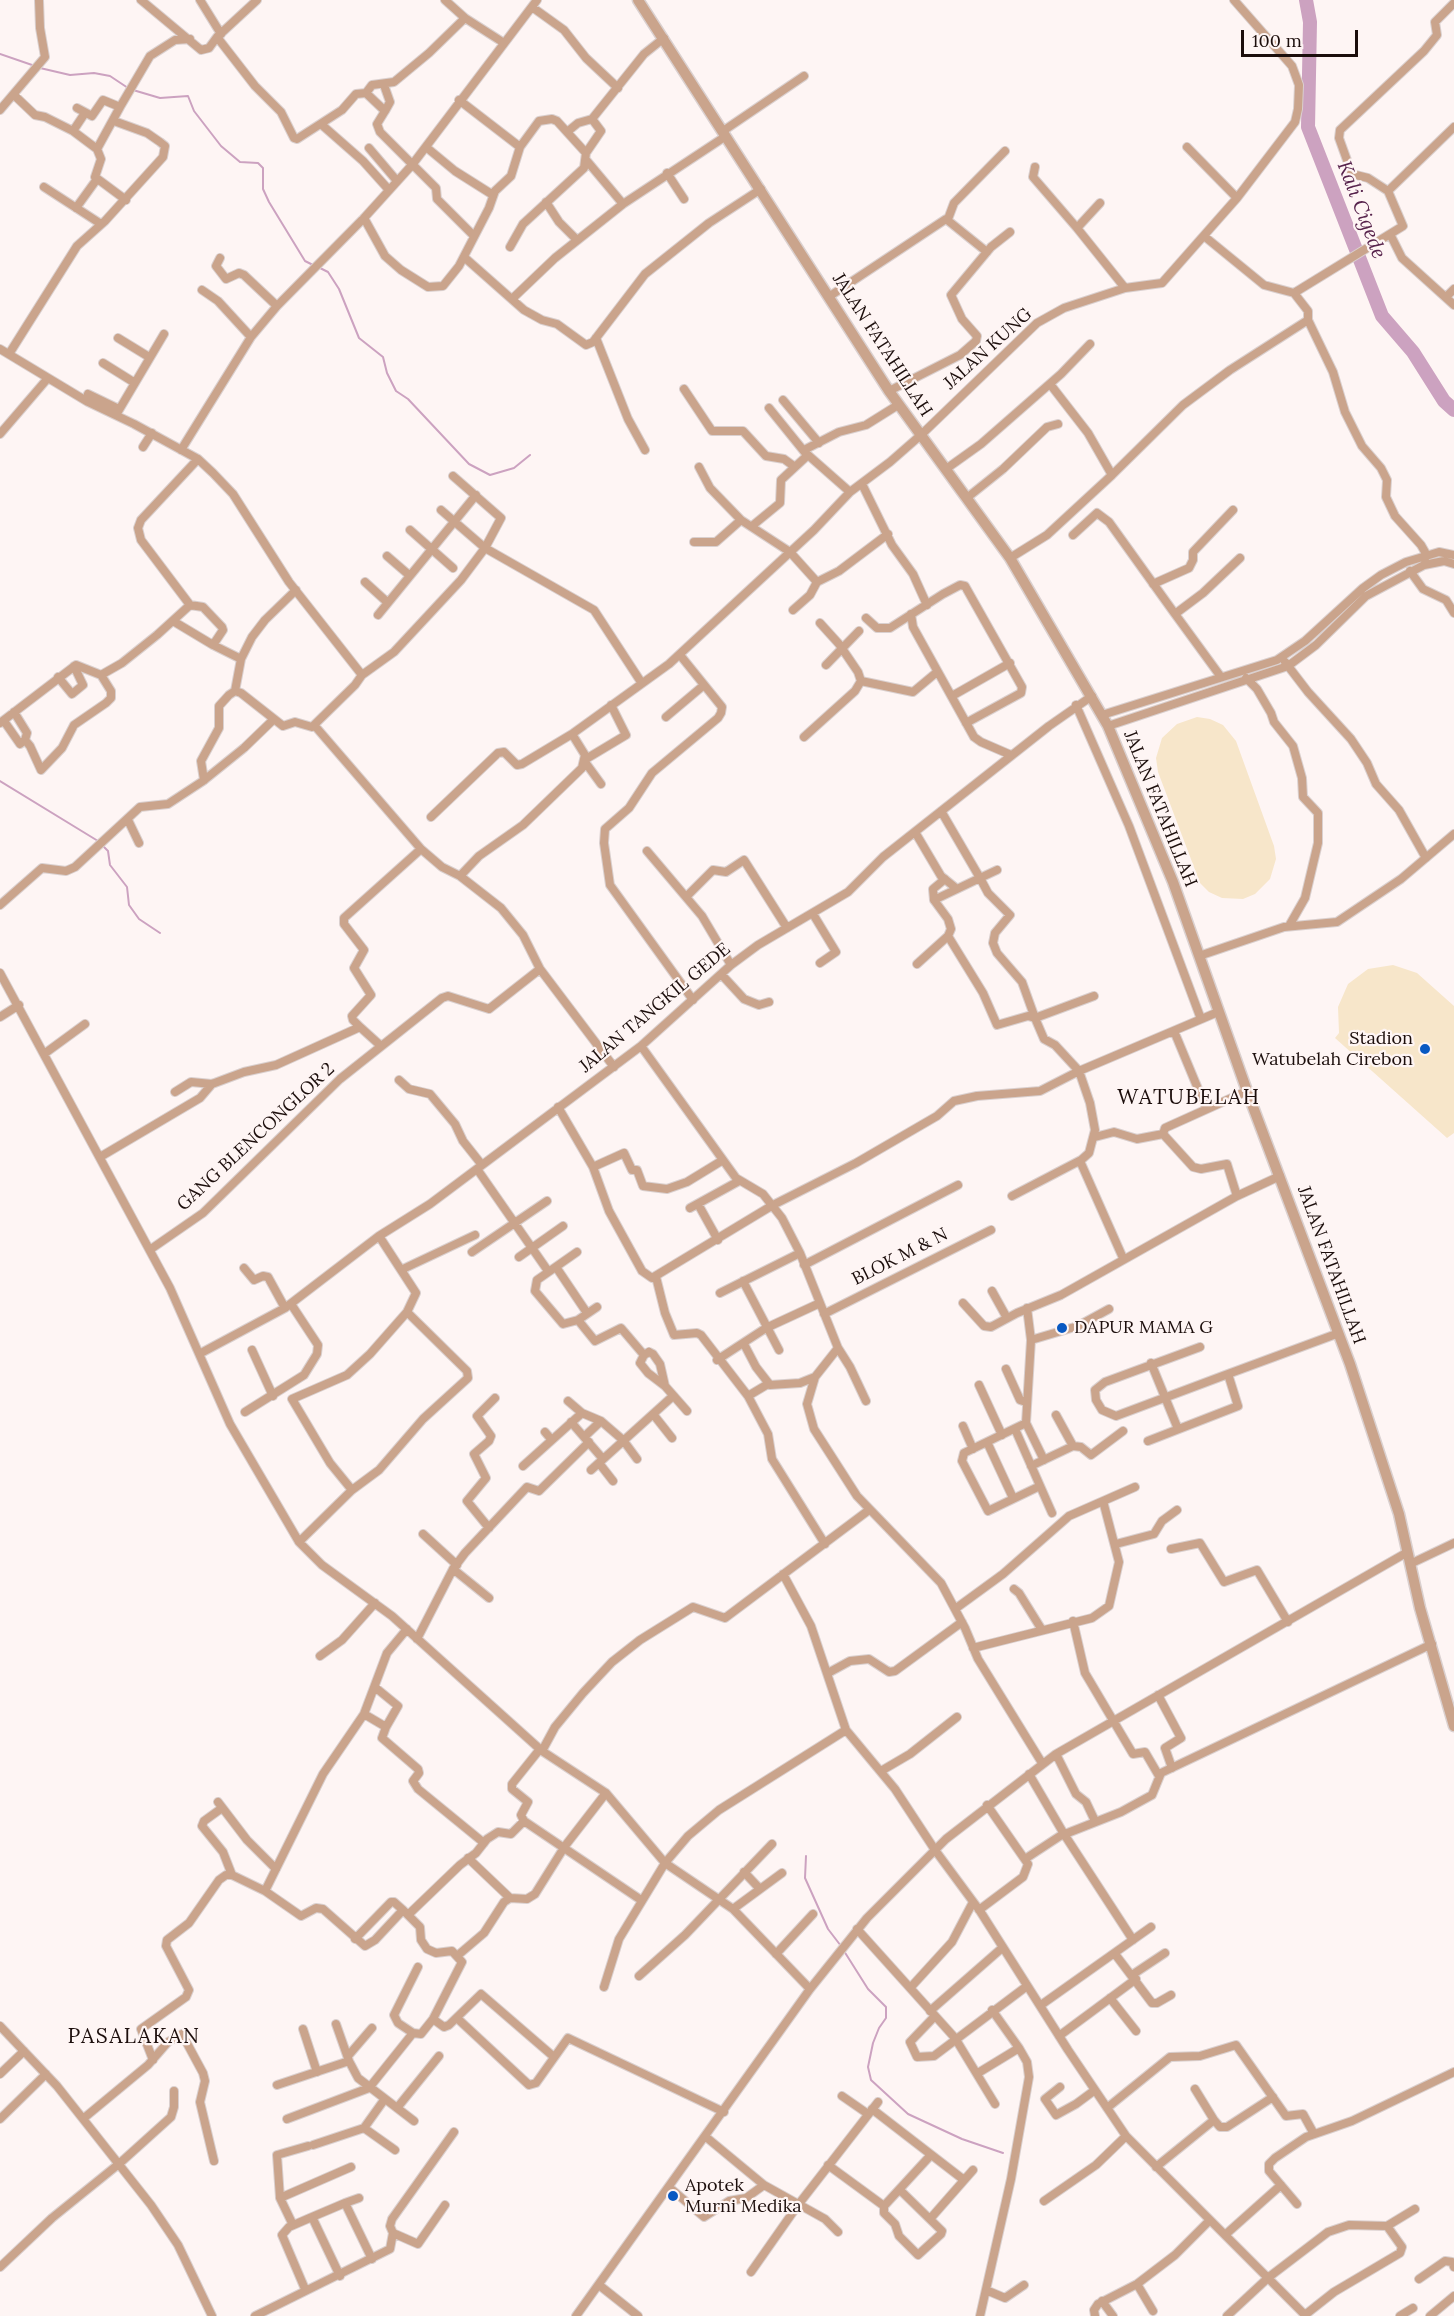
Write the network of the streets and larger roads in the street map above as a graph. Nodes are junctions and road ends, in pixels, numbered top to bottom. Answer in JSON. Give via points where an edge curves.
{"nodes":[{"id":1,"x":39,"y":0,"type":"edge"},
{"id":2,"x":141,"y":0,"type":"edge"},
{"id":3,"x":200,"y":0,"type":"edge"},
{"id":4,"x":256,"y":0,"type":"edge"},
{"id":5,"x":445,"y":0,"type":"edge"},
{"id":6,"x":638,"y":0,"type":"edge"},
{"id":7,"x":1234,"y":0,"type":"edge"},
{"id":8,"x":534,"y":3,"type":"edge"},
{"id":9,"x":1454,"y":3,"type":"edge"},
{"id":10,"x":465,"y":18,"type":"junction"},
{"id":11,"x":219,"y":36,"type":"junction"},
{"id":12,"x":664,"y":38,"type":"junction"},
{"id":13,"x":190,"y":39,"type":"junction"},
{"id":14,"x":504,"y":43,"type":"junction"},
{"id":15,"x":804,"y":76,"type":"dead end"},
{"id":16,"x":384,"y":85,"type":"junction"},
{"id":17,"x":618,"y":88,"type":"junction"},
{"id":18,"x":366,"y":93,"type":"junction"},
{"id":19,"x":14,"y":95,"type":"junction"},
{"id":20,"x":459,"y":100,"type":"junction"},
{"id":21,"x":120,"y":107,"type":"junction"},
{"id":22,"x":0,"y":110,"type":"edge"},
{"id":23,"x":385,"y":111,"type":"junction"},
{"id":24,"x":592,"y":118,"type":"junction"},
{"id":25,"x":114,"y":121,"type":"junction"},
{"id":26,"x":322,"y":125,"type":"junction"},
{"id":27,"x":1454,"y":127,"type":"edge"},
{"id":28,"x":73,"y":131,"type":"junction"},
{"id":29,"x":567,"y":132,"type":"junction"},
{"id":30,"x":725,"y":134,"type":"junction"},
{"id":31,"x":426,"y":147,"type":"junction"},
{"id":32,"x":520,"y":147,"type":"junction"},
{"id":33,"x":1188,"y":147,"type":"dead end"},
{"id":34,"x":369,"y":148,"type":"dead end"},
{"id":35,"x":97,"y":149,"type":"junction"},
{"id":36,"x":1005,"y":151,"type":"dead end"},
{"id":37,"x":586,"y":157,"type":"junction"},
{"id":38,"x":412,"y":165,"type":"junction"},
{"id":39,"x":1035,"y":167,"type":"dead end"},
{"id":40,"x":667,"y":173,"type":"junction"},
{"id":41,"x":97,"y":179,"type":"junction"},
{"id":42,"x":397,"y":180,"type":"junction"},
{"id":43,"x":44,"y":188,"type":"dead end"},
{"id":44,"x":761,"y":189,"type":"junction"},
{"id":45,"x":389,"y":190,"type":"junction"},
{"id":46,"x":1388,"y":191,"type":"junction"},
{"id":47,"x":493,"y":195,"type":"junction"},
{"id":48,"x":1237,"y":198,"type":"junction"},
{"id":49,"x":684,"y":199,"type":"dead end"},
{"id":50,"x":126,"y":200,"type":"junction"},
{"id":51,"x":546,"y":202,"type":"junction"},
{"id":52,"x":1100,"y":203,"type":"dead end"},
{"id":53,"x":623,"y":204,"type":"junction"},
{"id":54,"x":75,"y":208,"type":"junction"},
{"id":55,"x":364,"y":218,"type":"junction"},
{"id":56,"x":948,"y":219,"type":"junction"},
{"id":57,"x":101,"y":224,"type":"junction"},
{"id":58,"x":1077,"y":228,"type":"junction"},
{"id":59,"x":1010,"y":232,"type":"dead end"},
{"id":60,"x":1390,"y":234,"type":"junction"},
{"id":61,"x":474,"y":236,"type":"junction"},
{"id":62,"x":1204,"y":236,"type":"junction"},
{"id":63,"x":577,"y":240,"type":"junction"},
{"id":64,"x":510,"y":247,"type":"dead end"},
{"id":65,"x":987,"y":252,"type":"junction"},
{"id":66,"x":464,"y":257,"type":"junction"},
{"id":67,"x":220,"y":258,"type":"dead end"},
{"id":68,"x":1125,"y":288,"type":"junction"},
{"id":69,"x":1454,"y":289,"type":"edge"},
{"id":70,"x":202,"y":290,"type":"dead end"},
{"id":71,"x":1294,"y":293,"type":"junction"},
{"id":72,"x":830,"y":296,"type":"junction"},
{"id":73,"x":1446,"y":297,"type":"junction"},
{"id":74,"x":512,"y":299,"type":"junction"},
{"id":75,"x":1454,"y":305,"type":"edge"},
{"id":76,"x":277,"y":306,"type":"junction"},
{"id":77,"x":1308,"y":320,"type":"junction"},
{"id":78,"x":164,"y":334,"type":"dead end"},
{"id":79,"x":251,"y":337,"type":"junction"},
{"id":80,"x":118,"y":338,"type":"dead end"},
{"id":81,"x":596,"y":338,"type":"junction"},
{"id":82,"x":1090,"y":345,"type":"dead end"},
{"id":83,"x":0,"y":348,"type":"edge"},
{"id":84,"x":9,"y":354,"type":"junction"},
{"id":85,"x":149,"y":357,"type":"junction"},
{"id":86,"x":103,"y":363,"type":"dead end"},
{"id":87,"x":48,"y":378,"type":"junction"},
{"id":88,"x":135,"y":383,"type":"junction"},
{"id":89,"x":1050,"y":384,"type":"junction"},
{"id":90,"x":684,"y":389,"type":"dead end"},
{"id":91,"x":889,"y":392,"type":"junction"},
{"id":92,"x":88,"y":394,"type":"dead end"},
{"id":93,"x":783,"y":400,"type":"dead end"},
{"id":94,"x":898,"y":405,"type":"junction"},
{"id":95,"x":769,"y":408,"type":"dead end"},
{"id":96,"x":117,"y":412,"type":"junction"},
{"id":97,"x":1058,"y":424,"type":"dead end"},
{"id":98,"x":0,"y":434,"type":"edge"},
{"id":99,"x":152,"y":434,"type":"junction"},
{"id":100,"x":922,"y":434,"type":"junction"},
{"id":101,"x":819,"y":443,"type":"junction"},
{"id":102,"x":143,"y":447,"type":"dead end"},
{"id":103,"x":181,"y":450,"type":"junction"},
{"id":104,"x":645,"y":450,"type":"dead end"},
{"id":105,"x":806,"y":453,"type":"junction"},
{"id":106,"x":198,"y":459,"type":"junction"},
{"id":107,"x":699,"y":467,"type":"dead end"},
{"id":108,"x":795,"y":467,"type":"junction"},
{"id":109,"x":946,"y":469,"type":"junction"},
{"id":110,"x":1112,"y":475,"type":"junction"},
{"id":111,"x":453,"y":476,"type":"dead end"},
{"id":112,"x":862,"y":484,"type":"junction"},
{"id":113,"x":850,"y":492,"type":"junction"},
{"id":114,"x":476,"y":495,"type":"junction"},
{"id":115,"x":968,"y":497,"type":"junction"},
{"id":116,"x":441,"y":510,"type":"dead end"},
{"id":117,"x":1233,"y":510,"type":"dead end"},
{"id":118,"x":741,"y":520,"type":"junction"},
{"id":119,"x":455,"y":523,"type":"junction"},
{"id":120,"x":752,"y":526,"type":"junction"},
{"id":121,"x":410,"y":530,"type":"dead end"},
{"id":122,"x":888,"y":534,"type":"junction"},
{"id":123,"x":1072,"y":535,"type":"dead end"},
{"id":124,"x":694,"y":542,"type":"dead end"},
{"id":125,"x":485,"y":548,"type":"junction"},
{"id":126,"x":433,"y":549,"type":"junction"},
{"id":127,"x":790,"y":552,"type":"junction"},
{"id":128,"x":1454,"y":555,"type":"edge"},
{"id":129,"x":387,"y":556,"type":"dead end"},
{"id":130,"x":1010,"y":558,"type":"junction"},
{"id":131,"x":1240,"y":558,"type":"dead end"},
{"id":132,"x":1425,"y":560,"type":"junction"},
{"id":133,"x":1454,"y":564,"type":"edge"},
{"id":134,"x":453,"y":568,"type":"dead end"},
{"id":135,"x":1410,"y":571,"type":"junction"},
{"id":136,"x":409,"y":575,"type":"junction"},
{"id":137,"x":365,"y":582,"type":"dead end"},
{"id":138,"x":817,"y":582,"type":"junction"},
{"id":139,"x":1153,"y":584,"type":"junction"},
{"id":140,"x":296,"y":590,"type":"junction"},
{"id":141,"x":387,"y":602,"type":"junction"},
{"id":142,"x":190,"y":605,"type":"junction"},
{"id":143,"x":927,"y":605,"type":"junction"},
{"id":144,"x":793,"y":610,"type":"dead end"},
{"id":145,"x":1454,"y":613,"type":"edge"},
{"id":146,"x":910,"y":614,"type":"junction"},
{"id":147,"x":1175,"y":614,"type":"junction"},
{"id":148,"x":378,"y":615,"type":"dead end"},
{"id":149,"x":866,"y":618,"type":"dead end"},
{"id":150,"x":174,"y":621,"type":"junction"},
{"id":151,"x":820,"y":623,"type":"dead end"},
{"id":152,"x":860,"y":631,"type":"dead end"},
{"id":153,"x":213,"y":645,"type":"junction"},
{"id":154,"x":843,"y":649,"type":"junction"},
{"id":155,"x":680,"y":656,"type":"junction"},
{"id":156,"x":1283,"y":657,"type":"junction"},
{"id":157,"x":241,"y":659,"type":"junction"},
{"id":158,"x":1010,"y":663,"type":"junction"},
{"id":159,"x":826,"y":665,"type":"dead end"},
{"id":160,"x":74,"y":666,"type":"junction"},
{"id":161,"x":1288,"y":666,"type":"junction"},
{"id":162,"x":937,"y":672,"type":"junction"},
{"id":163,"x":101,"y":675,"type":"junction"},
{"id":164,"x":362,"y":675,"type":"junction"},
{"id":165,"x":58,"y":677,"type":"junction"},
{"id":166,"x":1221,"y":677,"type":"junction"},
{"id":167,"x":1246,"y":678,"type":"junction"},
{"id":168,"x":861,"y":681,"type":"junction"},
{"id":169,"x":641,"y":682,"type":"junction"},
{"id":170,"x":704,"y":685,"type":"junction"},
{"id":171,"x":235,"y":691,"type":"junction"},
{"id":172,"x":952,"y":696,"type":"junction"},
{"id":173,"x":1092,"y":696,"type":"junction"},
{"id":174,"x":611,"y":705,"type":"junction"},
{"id":175,"x":1077,"y":705,"type":"junction"},
{"id":176,"x":14,"y":712,"type":"junction"},
{"id":177,"x":1102,"y":715,"type":"junction"},
{"id":178,"x":666,"y":717,"type":"dead end"},
{"id":179,"x":274,"y":719,"type":"junction"},
{"id":180,"x":2,"y":722,"type":"edge"},
{"id":181,"x":966,"y":723,"type":"junction"},
{"id":182,"x":315,"y":726,"type":"junction"},
{"id":183,"x":1108,"y":726,"type":"junction"},
{"id":184,"x":572,"y":734,"type":"junction"},
{"id":185,"x":804,"y":737,"type":"dead end"},
{"id":186,"x":25,"y":740,"type":"junction"},
{"id":187,"x":1011,"y":755,"type":"junction"},
{"id":188,"x":585,"y":761,"type":"junction"},
{"id":189,"x":204,"y":780,"type":"junction"},
{"id":190,"x":601,"y":784,"type":"dead end"},
{"id":191,"x":941,"y":811,"type":"junction"},
{"id":192,"x":431,"y":817,"type":"dead end"},
{"id":193,"x":128,"y":820,"type":"junction"},
{"id":194,"x":915,"y":832,"type":"junction"},
{"id":195,"x":1454,"y":834,"type":"edge"},
{"id":196,"x":139,"y":843,"type":"dead end"},
{"id":197,"x":422,"y":849,"type":"junction"},
{"id":198,"x":647,"y":850,"type":"dead end"},
{"id":199,"x":1426,"y":858,"type":"junction"},
{"id":200,"x":998,"y":870,"type":"dead end"},
{"id":201,"x":460,"y":876,"type":"junction"},
{"id":202,"x":981,"y":878,"type":"junction"},
{"id":203,"x":945,"y":879,"type":"junction"},
{"id":204,"x":957,"y":889,"type":"junction"},
{"id":205,"x":687,"y":896,"type":"junction"},
{"id":206,"x":934,"y":900,"type":"junction"},
{"id":207,"x":0,"y":905,"type":"edge"},
{"id":208,"x":813,"y":915,"type":"junction"},
{"id":209,"x":1289,"y":926,"type":"junction"},
{"id":210,"x":787,"y":927,"type":"junction"},
{"id":211,"x":948,"y":936,"type":"junction"},
{"id":212,"x":1198,"y":956,"type":"junction"},
{"id":213,"x":820,"y":963,"type":"dead end"},
{"id":214,"x":917,"y":964,"type":"dead end"},
{"id":215,"x":731,"y":965,"type":"junction"},
{"id":216,"x":540,"y":969,"type":"junction"},
{"id":217,"x":0,"y":974,"type":"edge"},
{"id":218,"x":721,"y":974,"type":"junction"},
{"id":219,"x":1094,"y":996,"type":"dead end"},
{"id":220,"x":693,"y":1000,"type":"junction"},
{"id":221,"x":769,"y":1002,"type":"dead end"},
{"id":222,"x":19,"y":1005,"type":"junction"},
{"id":223,"x":1218,"y":1012,"type":"junction"},
{"id":224,"x":0,"y":1017,"type":"edge"},
{"id":225,"x":1035,"y":1018,"type":"junction"},
{"id":226,"x":1201,"y":1019,"type":"junction"},
{"id":227,"x":85,"y":1024,"type":"dead end"},
{"id":228,"x":360,"y":1027,"type":"junction"},
{"id":229,"x":1174,"y":1031,"type":"junction"},
{"id":230,"x":642,"y":1046,"type":"junction"},
{"id":231,"x":381,"y":1047,"type":"junction"},
{"id":232,"x":44,"y":1054,"type":"junction"},
{"id":233,"x":614,"y":1067,"type":"junction"},
{"id":234,"x":1078,"y":1071,"type":"junction"},
{"id":235,"x":399,"y":1080,"type":"dead end"},
{"id":236,"x":212,"y":1084,"type":"junction"},
{"id":237,"x":1246,"y":1091,"type":"junction"},
{"id":238,"x":175,"y":1092,"type":"dead end"},
{"id":239,"x":558,"y":1107,"type":"junction"},
{"id":240,"x":1206,"y":1108,"type":"junction"},
{"id":241,"x":1163,"y":1134,"type":"junction"},
{"id":242,"x":1095,"y":1137,"type":"junction"},
{"id":243,"x":100,"y":1157,"type":"junction"},
{"id":244,"x":723,"y":1160,"type":"junction"},
{"id":245,"x":1081,"y":1160,"type":"junction"},
{"id":246,"x":479,"y":1167,"type":"junction"},
{"id":247,"x":593,"y":1167,"type":"junction"},
{"id":248,"x":1280,"y":1176,"type":"junction"},
{"id":249,"x":739,"y":1181,"type":"junction"},
{"id":250,"x":958,"y":1185,"type":"dead end"},
{"id":251,"x":1012,"y":1196,"type":"dead end"},
{"id":252,"x":1237,"y":1196,"type":"junction"},
{"id":253,"x":547,"y":1202,"type":"dead end"},
{"id":254,"x":773,"y":1205,"type":"junction"},
{"id":255,"x":516,"y":1224,"type":"junction"},
{"id":256,"x":563,"y":1226,"type":"dead end"},
{"id":257,"x":991,"y":1230,"type":"dead end"},
{"id":258,"x":475,"y":1235,"type":"dead end"},
{"id":259,"x":379,"y":1236,"type":"junction"},
{"id":260,"x":718,"y":1240,"type":"junction"},
{"id":261,"x":532,"y":1248,"type":"junction"},
{"id":262,"x":151,"y":1249,"type":"junction"},
{"id":263,"x":472,"y":1252,"type":"dead end"},
{"id":264,"x":577,"y":1252,"type":"dead end"},
{"id":265,"x":800,"y":1253,"type":"junction"},
{"id":266,"x":519,"y":1257,"type":"dead end"},
{"id":267,"x":1123,"y":1258,"type":"junction"},
{"id":268,"x":804,"y":1265,"type":"junction"},
{"id":269,"x":244,"y":1268,"type":"dead end"},
{"id":270,"x":403,"y":1269,"type":"junction"},
{"id":271,"x":552,"y":1269,"type":"junction"},
{"id":272,"x":656,"y":1277,"type":"junction"},
{"id":273,"x":743,"y":1281,"type":"junction"},
{"id":274,"x":992,"y":1291,"type":"dead end"},
{"id":275,"x":720,"y":1293,"type":"dead end"},
{"id":276,"x":820,"y":1303,"type":"junction"},
{"id":277,"x":963,"y":1303,"type":"dead end"},
{"id":278,"x":288,"y":1306,"type":"junction"},
{"id":279,"x":597,"y":1307,"type":"dead end"},
{"id":280,"x":1027,"y":1308,"type":"junction"},
{"id":281,"x":1109,"y":1309,"type":"dead end"},
{"id":282,"x":407,"y":1312,"type":"junction"},
{"id":283,"x":587,"y":1313,"type":"junction"},
{"id":284,"x":824,"y":1314,"type":"junction"},
{"id":285,"x":1007,"y":1318,"type":"junction"},
{"id":286,"x":578,"y":1320,"type":"junction"},
{"id":287,"x":766,"y":1328,"type":"junction"},
{"id":288,"x":1339,"y":1333,"type":"junction"},
{"id":289,"x":1031,"y":1340,"type":"junction"},
{"id":290,"x":744,"y":1344,"type":"junction"},
{"id":291,"x":1200,"y":1347,"type":"dead end"},
{"id":292,"x":838,"y":1348,"type":"junction"},
{"id":293,"x":252,"y":1350,"type":"dead end"},
{"id":294,"x":779,"y":1350,"type":"dead end"},
{"id":295,"x":201,"y":1353,"type":"junction"},
{"id":296,"x":644,"y":1355,"type":"junction"},
{"id":297,"x":717,"y":1360,"type":"junction"},
{"id":298,"x":1151,"y":1363,"type":"junction"},
{"id":299,"x":1006,"y":1369,"type":"dead end"},
{"id":300,"x":1228,"y":1374,"type":"junction"},
{"id":301,"x":815,"y":1377,"type":"junction"},
{"id":302,"x":768,"y":1384,"type":"junction"},
{"id":303,"x":979,"y":1385,"type":"dead end"},
{"id":304,"x":664,"y":1386,"type":"junction"},
{"id":305,"x":273,"y":1396,"type":"junction"},
{"id":306,"x":674,"y":1396,"type":"junction"},
{"id":307,"x":748,"y":1396,"type":"junction"},
{"id":308,"x":1166,"y":1397,"type":"junction"},
{"id":309,"x":495,"y":1398,"type":"dead end"},
{"id":310,"x":568,"y":1401,"type":"dead end"},
{"id":311,"x":866,"y":1401,"type":"dead end"},
{"id":312,"x":1026,"y":1402,"type":"junction"},
{"id":313,"x":687,"y":1411,"type":"dead end"},
{"id":314,"x":245,"y":1412,"type":"dead end"},
{"id":315,"x":582,"y":1413,"type":"junction"},
{"id":316,"x":653,"y":1414,"type":"junction"},
{"id":317,"x":1056,"y":1415,"type":"dead end"},
{"id":318,"x":602,"y":1421,"type":"junction"},
{"id":319,"x":571,"y":1422,"type":"junction"},
{"id":320,"x":1026,"y":1423,"type":"junction"},
{"id":321,"x":963,"y":1425,"type":"dead end"},
{"id":322,"x":1015,"y":1429,"type":"junction"},
{"id":323,"x":1178,"y":1429,"type":"junction"},
{"id":324,"x":1123,"y":1431,"type":"dead end"},
{"id":325,"x":1002,"y":1435,"type":"junction"},
{"id":326,"x":672,"y":1438,"type":"dead end"},
{"id":327,"x":586,"y":1440,"type":"junction"},
{"id":328,"x":623,"y":1440,"type":"junction"},
{"id":329,"x":1148,"y":1441,"type":"dead end"},
{"id":330,"x":987,"y":1442,"type":"junction"},
{"id":331,"x":1073,"y":1446,"type":"junction"},
{"id":332,"x":973,"y":1449,"type":"junction"},
{"id":333,"x":637,"y":1459,"type":"dead end"},
{"id":334,"x":1044,"y":1460,"type":"junction"},
{"id":335,"x":601,"y":1461,"type":"junction"},
{"id":336,"x":523,"y":1466,"type":"dead end"},
{"id":337,"x":1031,"y":1466,"type":"junction"},
{"id":338,"x":591,"y":1470,"type":"dead end"},
{"id":339,"x":613,"y":1481,"type":"dead end"},
{"id":340,"x":1040,"y":1486,"type":"junction"},
{"id":341,"x":1135,"y":1487,"type":"dead end"},
{"id":342,"x":352,"y":1490,"type":"junction"},
{"id":343,"x":1013,"y":1498,"type":"junction"},
{"id":344,"x":1103,"y":1501,"type":"junction"},
{"id":345,"x":869,"y":1510,"type":"junction"},
{"id":346,"x":1177,"y":1510,"type":"dead end"},
{"id":347,"x":1052,"y":1513,"type":"dead end"},
{"id":348,"x":489,"y":1528,"type":"junction"},
{"id":349,"x":423,"y":1534,"type":"dead end"},
{"id":350,"x":299,"y":1542,"type":"junction"},
{"id":351,"x":825,"y":1544,"type":"junction"},
{"id":352,"x":1116,"y":1544,"type":"junction"},
{"id":353,"x":1454,"y":1544,"type":"edge"},
{"id":354,"x":1172,"y":1549,"type":"dead end"},
{"id":355,"x":1408,"y":1559,"type":"junction"},
{"id":356,"x":455,"y":1567,"type":"junction"},
{"id":357,"x":783,"y":1574,"type":"junction"},
{"id":358,"x":1014,"y":1589,"type":"dead end"},
{"id":359,"x":489,"y":1598,"type":"dead end"},
{"id":360,"x":375,"y":1603,"type":"junction"},
{"id":361,"x":955,"y":1609,"type":"junction"},
{"id":362,"x":1073,"y":1621,"type":"junction"},
{"id":363,"x":962,"y":1622,"type":"junction"},
{"id":364,"x":1288,"y":1622,"type":"junction"},
{"id":365,"x":407,"y":1629,"type":"junction"},
{"id":366,"x":1042,"y":1630,"type":"junction"},
{"id":367,"x":417,"y":1639,"type":"junction"},
{"id":368,"x":1431,"y":1644,"type":"junction"},
{"id":369,"x":973,"y":1648,"type":"junction"},
{"id":370,"x":320,"y":1656,"type":"dead end"},
{"id":371,"x":828,"y":1673,"type":"junction"},
{"id":372,"x":376,"y":1688,"type":"junction"},
{"id":373,"x":1158,"y":1695,"type":"junction"},
{"id":374,"x":364,"y":1714,"type":"junction"},
{"id":375,"x":957,"y":1717,"type":"dead end"},
{"id":376,"x":1114,"y":1721,"type":"junction"},
{"id":377,"x":1454,"y":1726,"type":"edge"},
{"id":378,"x":386,"y":1727,"type":"junction"},
{"id":379,"x":846,"y":1730,"type":"junction"},
{"id":380,"x":541,"y":1750,"type":"junction"},
{"id":381,"x":1056,"y":1754,"type":"junction"},
{"id":382,"x":1042,"y":1763,"type":"junction"},
{"id":383,"x":1172,"y":1768,"type":"junction"},
{"id":384,"x":881,"y":1772,"type":"junction"},
{"id":385,"x":1029,"y":1774,"type":"junction"},
{"id":386,"x":1159,"y":1776,"type":"junction"},
{"id":387,"x":606,"y":1793,"type":"junction"},
{"id":388,"x":987,"y":1805,"type":"junction"},
{"id":389,"x":524,"y":1821,"type":"junction"},
{"id":390,"x":1095,"y":1821,"type":"junction"},
{"id":391,"x":1064,"y":1834,"type":"junction"},
{"id":392,"x":484,"y":1843,"type":"junction"},
{"id":393,"x":772,"y":1844,"type":"dead end"},
{"id":394,"x":565,"y":1846,"type":"junction"},
{"id":395,"x":935,"y":1850,"type":"junction"},
{"id":396,"x":468,"y":1858,"type":"junction"},
{"id":397,"x":1025,"y":1859,"type":"junction"},
{"id":398,"x":665,"y":1863,"type":"junction"},
{"id":399,"x":276,"y":1869,"type":"junction"},
{"id":400,"x":744,"y":1872,"type":"junction"},
{"id":401,"x":782,"y":1873,"type":"dead end"},
{"id":402,"x":232,"y":1875,"type":"junction"},
{"id":403,"x":760,"y":1889,"type":"junction"},
{"id":404,"x":265,"y":1891,"type":"junction"},
{"id":405,"x":510,"y":1898,"type":"junction"},
{"id":406,"x":717,"y":1899,"type":"junction"},
{"id":407,"x":641,"y":1900,"type":"junction"},
{"id":408,"x":976,"y":1906,"type":"junction"},
{"id":409,"x":732,"y":1909,"type":"junction"},
{"id":410,"x":405,"y":1912,"type":"junction"},
{"id":411,"x":813,"y":1914,"type":"dead end"},
{"id":412,"x":1151,"y":1927,"type":"dead end"},
{"id":413,"x":857,"y":1929,"type":"junction"},
{"id":414,"x":355,"y":1939,"type":"junction"},
{"id":415,"x":1133,"y":1940,"type":"junction"},
{"id":416,"x":1002,"y":1948,"type":"junction"},
{"id":417,"x":1115,"y":1953,"type":"junction"},
{"id":418,"x":1165,"y":1953,"type":"dead end"},
{"id":419,"x":776,"y":1954,"type":"junction"},
{"id":420,"x":457,"y":1956,"type":"junction"},
{"id":421,"x":418,"y":1967,"type":"dead end"},
{"id":422,"x":639,"y":1976,"type":"dead end"},
{"id":423,"x":1134,"y":1977,"type":"junction"},
{"id":424,"x":1028,"y":1986,"type":"junction"},
{"id":425,"x":604,"y":1987,"type":"dead end"},
{"id":426,"x":911,"y":1987,"type":"junction"},
{"id":427,"x":810,"y":1989,"type":"junction"},
{"id":428,"x":1171,"y":1995,"type":"dead end"},
{"id":429,"x":1110,"y":1998,"type":"junction"},
{"id":430,"x":1041,"y":2006,"type":"junction"},
{"id":431,"x":992,"y":2010,"type":"junction"},
{"id":432,"x":933,"y":2014,"type":"junction"},
{"id":433,"x":433,"y":2019,"type":"junction"},
{"id":434,"x":458,"y":2019,"type":"junction"},
{"id":435,"x":336,"y":2024,"type":"dead end"},
{"id":436,"x":0,"y":2026,"type":"edge"},
{"id":437,"x":372,"y":2028,"type":"dead end"},
{"id":438,"x":303,"y":2029,"type":"dead end"},
{"id":439,"x":1136,"y":2031,"type":"dead end"},
{"id":440,"x":413,"y":2032,"type":"junction"},
{"id":441,"x":1059,"y":2036,"type":"junction"},
{"id":442,"x":955,"y":2038,"type":"junction"},
{"id":443,"x":1019,"y":2048,"type":"junction"},
{"id":444,"x":24,"y":2051,"type":"junction"},
{"id":445,"x":438,"y":2056,"type":"dead end"},
{"id":446,"x":554,"y":2056,"type":"junction"},
{"id":447,"x":348,"y":2058,"type":"junction"},
{"id":448,"x":153,"y":2060,"type":"junction"},
{"id":449,"x":317,"y":2072,"type":"junction"},
{"id":450,"x":1454,"y":2072,"type":"edge"},
{"id":451,"x":978,"y":2073,"type":"junction"},
{"id":452,"x":0,"y":2074,"type":"edge"},
{"id":453,"x":46,"y":2074,"type":"junction"},
{"id":454,"x":277,"y":2085,"type":"dead end"},
{"id":455,"x":1060,"y":2087,"type":"dead end"},
{"id":456,"x":369,"y":2088,"type":"junction"},
{"id":457,"x":1195,"y":2089,"type":"dead end"},
{"id":458,"x":1095,"y":2090,"type":"junction"},
{"id":459,"x":174,"y":2091,"type":"dead end"},
{"id":460,"x":842,"y":2096,"type":"dead end"},
{"id":461,"x":1273,"y":2097,"type":"junction"},
{"id":462,"x":384,"y":2100,"type":"junction"},
{"id":463,"x":878,"y":2102,"type":"dead end"},
{"id":464,"x":995,"y":2104,"type":"dead end"},
{"id":465,"x":1107,"y":2108,"type":"junction"},
{"id":466,"x":397,"y":2109,"type":"junction"},
{"id":467,"x":724,"y":2112,"type":"junction"},
{"id":468,"x":870,"y":2112,"type":"junction"},
{"id":469,"x":84,"y":2118,"type":"junction"},
{"id":470,"x":0,"y":2119,"type":"edge"},
{"id":471,"x":287,"y":2119,"type":"dead end"},
{"id":472,"x":1214,"y":2120,"type":"junction"},
{"id":473,"x":414,"y":2121,"type":"dead end"},
{"id":474,"x":364,"y":2128,"type":"junction"},
{"id":475,"x":454,"y":2132,"type":"dead end"},
{"id":476,"x":1314,"y":2134,"type":"junction"},
{"id":477,"x":1126,"y":2136,"type":"junction"},
{"id":478,"x":706,"y":2137,"type":"junction"},
{"id":479,"x":394,"y":2150,"type":"dead end"},
{"id":480,"x":930,"y":2156,"type":"junction"},
{"id":481,"x":214,"y":2161,"type":"dead end"},
{"id":482,"x":120,"y":2163,"type":"junction"},
{"id":483,"x":828,"y":2165,"type":"junction"},
{"id":484,"x":351,"y":2167,"type":"dead end"},
{"id":485,"x":1156,"y":2167,"type":"junction"},
{"id":486,"x":973,"y":2170,"type":"dead end"},
{"id":487,"x":964,"y":2180,"type":"junction"},
{"id":488,"x":764,"y":2185,"type":"junction"},
{"id":489,"x":1281,"y":2185,"type":"junction"},
{"id":490,"x":670,"y":2188,"type":"junction"},
{"id":491,"x":900,"y":2190,"type":"junction"},
{"id":492,"x":280,"y":2198,"type":"junction"},
{"id":493,"x":358,"y":2198,"type":"dead end"},
{"id":494,"x":1044,"y":2201,"type":"dead end"},
{"id":495,"x":345,"y":2203,"type":"junction"},
{"id":496,"x":1297,"y":2204,"type":"dead end"},
{"id":497,"x":445,"y":2205,"type":"dead end"},
{"id":498,"x":798,"y":2205,"type":"junction"},
{"id":499,"x":884,"y":2206,"type":"junction"},
{"id":500,"x":1414,"y":2209,"type":"dead end"},
{"id":501,"x":312,"y":2217,"type":"junction"},
{"id":502,"x":930,"y":2219,"type":"junction"},
{"id":503,"x":1209,"y":2221,"type":"junction"},
{"id":504,"x":292,"y":2225,"type":"junction"},
{"id":505,"x":1387,"y":2226,"type":"junction"},
{"id":506,"x":838,"y":2232,"type":"dead end"},
{"id":507,"x":393,"y":2233,"type":"junction"},
{"id":508,"x":1224,"y":2235,"type":"junction"},
{"id":509,"x":372,"y":2259,"type":"junction"},
{"id":510,"x":0,"y":2267,"type":"edge"},
{"id":511,"x":1454,"y":2267,"type":"edge"},
{"id":512,"x":751,"y":2272,"type":"dead end"},
{"id":513,"x":340,"y":2276,"type":"junction"},
{"id":514,"x":1269,"y":2277,"type":"junction"},
{"id":515,"x":1419,"y":2279,"type":"dead end"},
{"id":516,"x":1137,"y":2284,"type":"junction"},
{"id":517,"x":599,"y":2285,"type":"junction"},
{"id":518,"x":1024,"y":2285,"type":"dead end"},
{"id":519,"x":305,"y":2289,"type":"junction"},
{"id":520,"x":989,"y":2291,"type":"junction"},
{"id":521,"x":1454,"y":2296,"type":"edge"},
{"id":522,"x":1102,"y":2301,"type":"junction"},
{"id":523,"x":1413,"y":2308,"type":"dead end"},
{"id":524,"x":1153,"y":2311,"type":"dead end"},
{"id":525,"x":212,"y":2316,"type":"edge"},
{"id":526,"x":255,"y":2316,"type":"edge"},
{"id":527,"x":576,"y":2316,"type":"edge"},
{"id":528,"x":638,"y":2316,"type":"edge"},
{"id":529,"x":980,"y":2316,"type":"edge"},
{"id":530,"x":1095,"y":2316,"type":"edge"},
{"id":531,"x":1113,"y":2316,"type":"edge"},
{"id":532,"x":1227,"y":2316,"type":"edge"},
{"id":533,"x":1305,"y":2316,"type":"edge"},
{"id":534,"x":1400,"y":2316,"type":"edge"},
{"id":535,"x":1430,"y":2316,"type":"edge"}],
"edges":[{"from":1,"to":19,"type":"street","via":[[45,51],[39,66]]},
{"from":2,"to":13,"type":"street"},
{"from":3,"to":11,"type":"street"},
{"from":4,"to":11,"type":"street"},
{"from":5,"to":10,"type":"street"},
{"from":6,"to":12,"type":"street","name":"JALAN FATAHILLAH"},
{"from":7,"to":48,"type":"street","name":"JALAN KUNG","via":[[1287,59],[1299,85],[1294,122]]},
{"from":8,"to":14,"type":"street"},
{"from":8,"to":17,"type":"street"},
{"from":9,"to":46,"type":"street","via":[[1435,22],[1437,34],[1424,51],[1340,130],[1352,174],[1368,178]]},
{"from":10,"to":14,"type":"street"},
{"from":10,"to":16,"type":"street","via":[[399,79]]},
{"from":11,"to":13,"type":"street","via":[[204,51]]},
{"from":11,"to":26,"type":"street","via":[[255,86],[281,112],[294,138]]},
{"from":12,"to":17,"type":"street","via":[[644,54]]},
{"from":12,"to":30,"type":"street","name":"JALAN FATAHILLAH"},
{"from":13,"to":21,"type":"street","via":[[175,40],[150,56]]},
{"from":14,"to":20,"type":"street"},
{"from":15,"to":30,"type":"street"},
{"from":16,"to":18,"type":"street","via":[[372,85]]},
{"from":16,"to":23,"type":"street","via":[[390,102]]},
{"from":17,"to":24,"type":"street"},
{"from":18,"to":23,"type":"street"},
{"from":18,"to":26,"type":"street","via":[[356,94]]},
{"from":19,"to":22,"type":"street"},
{"from":19,"to":28,"type":"street","via":[[38,117]]},
{"from":20,"to":31,"type":"street"},
{"from":20,"to":32,"type":"street"},
{"from":21,"to":25,"type":"street"},
{"from":21,"to":28,"type":"street","via":[[103,100],[95,114],[81,110]]},
{"from":23,"to":38,"type":"street","via":[[377,127]]},
{"from":24,"to":29,"type":"street"},
{"from":24,"to":37,"type":"street","via":[[601,131]]},
{"from":25,"to":35,"type":"street"},
{"from":25,"to":50,"type":"street","via":[[147,133],[165,146],[163,158]]},
{"from":26,"to":45,"type":"street"},
{"from":27,"to":46,"type":"street"},
{"from":28,"to":35,"type":"street"},
{"from":29,"to":32,"type":"street","via":[[552,119],[538,121]]},
{"from":29,"to":37,"type":"street"},
{"from":30,"to":40,"type":"street"},
{"from":30,"to":44,"type":"street","name":"JALAN FATAHILLAH"},
{"from":31,"to":38,"type":"street"},
{"from":31,"to":47,"type":"street"},
{"from":32,"to":47,"type":"street","via":[[511,176]]},
{"from":33,"to":48,"type":"street"},
{"from":34,"to":42,"type":"street"},
{"from":35,"to":41,"type":"street","via":[[101,159],[94,174]]},
{"from":36,"to":56,"type":"street","via":[[954,203]]},
{"from":37,"to":51,"type":"street","via":[[585,168]]},
{"from":37,"to":53,"type":"street"},
{"from":38,"to":42,"type":"street"},
{"from":38,"to":61,"type":"street","via":[[436,188],[437,199]]},
{"from":39,"to":58,"type":"street","via":[[1033,177]]},
{"from":40,"to":49,"type":"street"},
{"from":40,"to":53,"type":"street"},
{"from":41,"to":50,"type":"street"},
{"from":41,"to":54,"type":"street"},
{"from":42,"to":45,"type":"street"},
{"from":43,"to":54,"type":"street"},
{"from":44,"to":72,"type":"street","name":"JALAN FATAHILLAH"},
{"from":44,"to":81,"type":"street","via":[[709,223],[645,274]]},
{"from":45,"to":55,"type":"street"},
{"from":46,"to":60,"type":"street","via":[[1403,225]]},
{"from":47,"to":61,"type":"street"},
{"from":48,"to":62,"type":"street","name":"JALAN KUNG"},
{"from":50,"to":57,"type":"street"},
{"from":51,"to":63,"type":"street"},
{"from":51,"to":64,"type":"street","via":[[523,224]]},
{"from":52,"to":58,"type":"street"},
{"from":53,"to":63,"type":"street"},
{"from":54,"to":57,"type":"street"},
{"from":55,"to":66,"type":"street","via":[[385,256],[428,287],[443,286]]},
{"from":55,"to":76,"type":"street"},
{"from":56,"to":65,"type":"street"},
{"from":56,"to":72,"type":"street"},
{"from":57,"to":84,"type":"street","via":[[77,246]]},
{"from":58,"to":68,"type":"street"},
{"from":59,"to":65,"type":"street"},
{"from":60,"to":71,"type":"street"},
{"from":60,"to":73,"type":"street","via":[[1402,258]]},
{"from":61,"to":66,"type":"street"},
{"from":62,"to":68,"type":"street","name":"JALAN KUNG","via":[[1161,283]]},
{"from":62,"to":71,"type":"street","via":[[1264,285]]},
{"from":63,"to":74,"type":"street"},
{"from":65,"to":91,"type":"street","via":[[951,297],[962,319],[977,336],[976,341],[960,355]]},
{"from":66,"to":74,"type":"street"},
{"from":67,"to":76,"type":"street","via":[[216,266],[226,279],[239,273],[244,275]]},
{"from":68,"to":100,"type":"street","name":"JALAN KUNG","via":[[1064,308],[1037,323]]},
{"from":69,"to":73,"type":"street"},
{"from":70,"to":79,"type":"street","via":[[218,301]]},
{"from":71,"to":77,"type":"street","via":[[1308,311]]},
{"from":72,"to":91,"type":"street","name":"JALAN FATAHILLAH"},
{"from":73,"to":75,"type":"street"},
{"from":74,"to":81,"type":"street","via":[[537,318],[557,324],[582,344]]},
{"from":76,"to":79,"type":"street"},
{"from":77,"to":110,"type":"street","via":[[1183,405]]},
{"from":77,"to":132,"type":"street","via":[[1333,372],[1345,412],[1362,446],[1381,468],[1386,497],[1395,516],[1421,545]]},
{"from":78,"to":85,"type":"street"},
{"from":79,"to":103,"type":"street"},
{"from":80,"to":85,"type":"street"},
{"from":81,"to":104,"type":"street","via":[[628,419]]},
{"from":82,"to":89,"type":"street"},
{"from":83,"to":84,"type":"street"},
{"from":84,"to":87,"type":"street"},
{"from":85,"to":88,"type":"street"},
{"from":86,"to":88,"type":"street"},
{"from":87,"to":96,"type":"street"},
{"from":87,"to":98,"type":"street"},
{"from":88,"to":96,"type":"street"},
{"from":89,"to":109,"type":"street"},
{"from":89,"to":110,"type":"street","via":[[1088,433]]},
{"from":90,"to":108,"type":"street","via":[[712,431],[743,431],[766,456],[784,459]]},
{"from":91,"to":94,"type":"street","name":"JALAN FATAHILLAH"},
{"from":92,"to":96,"type":"street"},
{"from":93,"to":101,"type":"street"},
{"from":94,"to":100,"type":"street","name":"JALAN FATAHILLAH"},
{"from":94,"to":101,"type":"street","via":[[866,425],[839,432]]},
{"from":95,"to":105,"type":"street"},
{"from":96,"to":99,"type":"street"},
{"from":97,"to":115,"type":"street","via":[[1047,427]]},
{"from":99,"to":102,"type":"street"},
{"from":99,"to":103,"type":"street"},
{"from":100,"to":109,"type":"street","name":"JALAN FATAHILLAH"},
{"from":100,"to":112,"type":"street","name":"JALAN KUNG"},
{"from":101,"to":105,"type":"street"},
{"from":103,"to":106,"type":"street"},
{"from":105,"to":108,"type":"street"},
{"from":105,"to":113,"type":"street"},
{"from":106,"to":140,"type":"street","via":[[233,494],[260,541]]},
{"from":106,"to":142,"type":"street","via":[[138,528],[141,540]]},
{"from":107,"to":118,"type":"street","via":[[711,488]]},
{"from":108,"to":120,"type":"street","via":[[781,480],[780,503]]},
{"from":109,"to":115,"type":"street","name":"JALAN FATAHILLAH"},
{"from":110,"to":130,"type":"street","via":[[1047,535]]},
{"from":111,"to":114,"type":"street"},
{"from":112,"to":113,"type":"street","name":"JALAN KUNG"},
{"from":112,"to":122,"type":"street"},
{"from":113,"to":127,"type":"street","name":"JALAN KUNG"},
{"from":114,"to":119,"type":"street"},
{"from":114,"to":125,"type":"street","via":[[501,518]]},
{"from":115,"to":130,"type":"street","name":"JALAN FATAHILLAH"},
{"from":116,"to":119,"type":"street"},
{"from":117,"to":139,"type":"street","via":[[1193,552],[1189,567]]},
{"from":118,"to":120,"type":"street"},
{"from":118,"to":124,"type":"street","via":[[716,542]]},
{"from":119,"to":125,"type":"street"},
{"from":119,"to":126,"type":"street"},
{"from":120,"to":127,"type":"street"},
{"from":121,"to":126,"type":"street"},
{"from":122,"to":138,"type":"street","via":[[839,571]]},
{"from":122,"to":143,"type":"street"},
{"from":123,"to":139,"type":"street","via":[[1097,513],[1108,522]]},
{"from":125,"to":164,"type":"street","via":[[452,591],[394,652]]},
{"from":125,"to":169,"type":"street","via":[[594,610]]},
{"from":126,"to":134,"type":"street"},
{"from":126,"to":136,"type":"street"},
{"from":127,"to":138,"type":"street"},
{"from":127,"to":155,"type":"street","name":"JALAN KUNG"},
{"from":128,"to":132,"type":"street","via":[[1439,552]]},
{"from":129,"to":136,"type":"street"},
{"from":130,"to":173,"type":"street","name":"JALAN FATAHILLAH"},
{"from":131,"to":147,"type":"street"},
{"from":132,"to":133,"type":"street"},
{"from":132,"to":135,"type":"street"},
{"from":132,"to":156,"type":"street","via":[[1406,562],[1363,588],[1312,636]]},
{"from":135,"to":145,"type":"street","via":[[1423,589],[1446,600]]},
{"from":135,"to":161,"type":"street","via":[[1366,596],[1316,645]]},
{"from":136,"to":141,"type":"street"},
{"from":137,"to":141,"type":"street"},
{"from":138,"to":144,"type":"street","via":[[810,596]]},
{"from":139,"to":147,"type":"street"},
{"from":140,"to":157,"type":"street","via":[[265,620]]},
{"from":140,"to":164,"type":"street"},
{"from":141,"to":148,"type":"street"},
{"from":142,"to":150,"type":"street"},
{"from":142,"to":153,"type":"street","via":[[202,607],[222,627]]},
{"from":143,"to":146,"type":"street"},
{"from":143,"to":158,"type":"street","via":[[960,585],[965,586]]},
{"from":146,"to":149,"type":"street","via":[[886,629],[877,628]]},
{"from":146,"to":162,"type":"street"},
{"from":147,"to":166,"type":"street"},
{"from":150,"to":153,"type":"street"},
{"from":150,"to":163,"type":"street","via":[[123,663]]},
{"from":151,"to":154,"type":"street"},
{"from":152,"to":154,"type":"street"},
{"from":153,"to":157,"type":"street"},
{"from":154,"to":159,"type":"street"},
{"from":154,"to":168,"type":"street"},
{"from":155,"to":169,"type":"street","name":"JALAN KUNG"},
{"from":155,"to":170,"type":"street"},
{"from":156,"to":161,"type":"street"},
{"from":156,"to":166,"type":"street"},
{"from":157,"to":171,"type":"street"},
{"from":158,"to":172,"type":"street"},
{"from":158,"to":181,"type":"street","via":[[1022,687],[1020,693]]},
{"from":160,"to":163,"type":"street"},
{"from":160,"to":165,"type":"street"},
{"from":160,"to":165,"type":"street","via":[[83,685],[72,694]]},
{"from":161,"to":167,"type":"street"},
{"from":161,"to":199,"type":"street","via":[[1351,739]]},
{"from":162,"to":168,"type":"street","via":[[913,692]]},
{"from":162,"to":172,"type":"street"},
{"from":163,"to":186,"type":"street","via":[[111,698],[74,725],[45,769],[40,769]]},
{"from":164,"to":182,"type":"street"},
{"from":165,"to":176,"type":"street"},
{"from":166,"to":177,"type":"street"},
{"from":167,"to":183,"type":"street"},
{"from":167,"to":209,"type":"street","via":[[1293,746],[1303,796],[1317,813],[1318,843],[1305,898]]},
{"from":168,"to":185,"type":"street"},
{"from":169,"to":174,"type":"street","name":"JALAN KUNG"},
{"from":170,"to":178,"type":"street"},
{"from":170,"to":220,"type":"street","via":[[722,707],[718,718],[652,773],[629,808],[605,829],[604,836],[610,885]]},
{"from":171,"to":179,"type":"street"},
{"from":171,"to":189,"type":"street","via":[[219,706],[219,728],[201,761]]},
{"from":172,"to":181,"type":"street"},
{"from":173,"to":175,"type":"street","name":"JALAN TANGKIL GEDE"},
{"from":173,"to":177,"type":"street","name":"JALAN FATAHILLAH"},
{"from":174,"to":184,"type":"street","name":"JALAN KUNG"},
{"from":174,"to":188,"type":"street","via":[[626,735]]},
{"from":175,"to":187,"type":"street","name":"JALAN TANGKIL GEDE"},
{"from":175,"to":226,"type":"street","via":[[1129,826]]},
{"from":176,"to":180,"type":"street"},
{"from":176,"to":186,"type":"street","via":[[27,733]]},
{"from":177,"to":183,"type":"street","name":"JALAN FATAHILLAH"},
{"from":179,"to":182,"type":"street","via":[[283,726],[295,722]]},
{"from":179,"to":189,"type":"street"},
{"from":180,"to":186,"type":"street","via":[[20,744]]},
{"from":181,"to":187,"type":"street","via":[[981,742]]},
{"from":182,"to":197,"type":"street"},
{"from":183,"to":212,"type":"street","name":"JALAN FATAHILLAH","via":[[1173,882]]},
{"from":184,"to":188,"type":"street"},
{"from":184,"to":192,"type":"street","name":"JALAN KUNG","via":[[517,765],[504,752],[498,753]]},
{"from":187,"to":191,"type":"street","name":"JALAN TANGKIL GEDE"},
{"from":188,"to":190,"type":"street"},
{"from":188,"to":201,"type":"street","via":[[530,819],[479,856]]},
{"from":189,"to":193,"type":"street","via":[[170,803],[140,807]]},
{"from":191,"to":194,"type":"street","name":"JALAN TANGKIL GEDE"},
{"from":191,"to":202,"type":"street"},
{"from":193,"to":196,"type":"street"},
{"from":193,"to":207,"type":"street","via":[[69,871],[40,870]]},
{"from":194,"to":203,"type":"street"},
{"from":194,"to":208,"type":"street","name":"JALAN TANGKIL GEDE","via":[[848,892]]},
{"from":195,"to":199,"type":"street"},
{"from":197,"to":201,"type":"street","via":[[442,867]]},
{"from":197,"to":228,"type":"street","via":[[344,918],[344,924],[364,950],[354,968],[371,995],[352,1016]]},
{"from":198,"to":205,"type":"street"},
{"from":199,"to":209,"type":"street","via":[[1337,922]]},
{"from":200,"to":202,"type":"street"},
{"from":201,"to":216,"type":"street","via":[[501,908],[523,935]]},
{"from":202,"to":204,"type":"street"},
{"from":202,"to":225,"type":"street","via":[[988,893],[1010,915],[995,933],[993,943],[1022,982]]},
{"from":203,"to":204,"type":"street"},
{"from":203,"to":206,"type":"street","via":[[933,889]]},
{"from":204,"to":206,"type":"street"},
{"from":205,"to":210,"type":"street","via":[[713,870],[726,872],[744,860]]},
{"from":205,"to":215,"type":"street"},
{"from":206,"to":211,"type":"street","via":[[951,926]]},
{"from":208,"to":210,"type":"street","name":"JALAN TANGKIL GEDE"},
{"from":208,"to":213,"type":"street","via":[[836,952]]},
{"from":209,"to":212,"type":"street"},
{"from":210,"to":215,"type":"street","name":"JALAN TANGKIL GEDE"},
{"from":211,"to":214,"type":"street"},
{"from":211,"to":225,"type":"street","via":[[974,976],[997,1025],[1028,1016]]},
{"from":212,"to":223,"type":"street","name":"JALAN FATAHILLAH"},
{"from":215,"to":218,"type":"street","name":"JALAN TANGKIL GEDE"},
{"from":216,"to":231,"type":"street","name":"GANG BLENCONGLOR 2","via":[[489,1009],[448,996],[442,998]]},
{"from":216,"to":233,"type":"street"},
{"from":217,"to":222,"type":"street"},
{"from":218,"to":220,"type":"street","name":"JALAN TANGKIL GEDE"},
{"from":218,"to":221,"type":"street","via":[[744,999],[759,1005]]},
{"from":219,"to":225,"type":"street"},
{"from":220,"to":230,"type":"street","name":"JALAN TANGKIL GEDE"},
{"from":222,"to":224,"type":"street"},
{"from":222,"to":232,"type":"street"},
{"from":223,"to":226,"type":"street"},
{"from":223,"to":237,"type":"street","name":"JALAN FATAHILLAH"},
{"from":225,"to":234,"type":"street","via":[[1044,1039]]},
{"from":226,"to":229,"type":"street"},
{"from":227,"to":232,"type":"street"},
{"from":228,"to":231,"type":"street"},
{"from":228,"to":236,"type":"street","via":[[296,1058]]},
{"from":229,"to":234,"type":"street"},
{"from":229,"to":240,"type":"street"},
{"from":230,"to":233,"type":"street","name":"JALAN TANGKIL GEDE"},
{"from":230,"to":244,"type":"street"},
{"from":231,"to":262,"type":"street","name":"GANG BLENCONGLOR 2","via":[[335,1083],[202,1213]]},
{"from":232,"to":243,"type":"street"},
{"from":233,"to":239,"type":"street","name":"JALAN TANGKIL GEDE"},
{"from":234,"to":242,"type":"street","via":[[1090,1103]]},
{"from":234,"to":254,"type":"street","via":[[1040,1090],[966,1098],[856,1163]]},
{"from":235,"to":246,"type":"street","via":[[409,1089],[430,1094],[455,1124]]},
{"from":236,"to":238,"type":"street","via":[[191,1082]]},
{"from":236,"to":243,"type":"street","via":[[200,1098]]},
{"from":237,"to":240,"type":"street"},
{"from":237,"to":248,"type":"street","name":"JALAN FATAHILLAH"},
{"from":239,"to":246,"type":"street","name":"JALAN TANGKIL GEDE"},
{"from":239,"to":247,"type":"street"},
{"from":240,"to":241,"type":"street","via":[[1165,1128]]},
{"from":241,"to":242,"type":"street","via":[[1137,1139],[1114,1132]]},
{"from":241,"to":252,"type":"street","via":[[1193,1167],[1227,1164]]},
{"from":242,"to":245,"type":"street"},
{"from":243,"to":262,"type":"street"},
{"from":244,"to":247,"type":"street","via":[[668,1189],[642,1185],[624,1153]]},
{"from":244,"to":249,"type":"street"},
{"from":245,"to":251,"type":"street"},
{"from":245,"to":267,"type":"street"},
{"from":246,"to":255,"type":"street"},
{"from":246,"to":259,"type":"street","name":"JALAN TANGKIL GEDE"},
{"from":247,"to":272,"type":"street","via":[[609,1211],[642,1271],[648,1277]]},
{"from":248,"to":252,"type":"street"},
{"from":248,"to":288,"type":"street","name":"JALAN FATAHILLAH"},
{"from":249,"to":254,"type":"street","via":[[763,1194]]},
{"from":249,"to":260,"type":"street","via":[[694,1206]]},
{"from":250,"to":268,"type":"street"},
{"from":252,"to":267,"type":"street"},
{"from":253,"to":255,"type":"street"},
{"from":254,"to":260,"type":"street"},
{"from":254,"to":265,"type":"street"},
{"from":255,"to":261,"type":"street"},
{"from":255,"to":263,"type":"street"},
{"from":256,"to":261,"type":"street"},
{"from":257,"to":284,"type":"street","name":"BLOK M & N"},
{"from":258,"to":270,"type":"street"},
{"from":259,"to":270,"type":"street"},
{"from":259,"to":278,"type":"street","name":"JALAN TANGKIL GEDE"},
{"from":260,"to":272,"type":"street"},
{"from":261,"to":266,"type":"street"},
{"from":261,"to":271,"type":"street"},
{"from":262,"to":295,"type":"street"},
{"from":264,"to":271,"type":"street"},
{"from":265,"to":268,"type":"street"},
{"from":265,"to":273,"type":"street"},
{"from":267,"to":280,"type":"street","via":[[1061,1295]]},
{"from":268,"to":276,"type":"street"},
{"from":269,"to":278,"type":"street","via":[[254,1280],[266,1275]]},
{"from":270,"to":282,"type":"street","via":[[416,1293]]},
{"from":271,"to":283,"type":"street"},
{"from":271,"to":286,"type":"street","via":[[537,1280],[535,1291],[560,1323]]},
{"from":272,"to":297,"type":"street","via":[[664,1313],[674,1335],[697,1333]]},
{"from":273,"to":275,"type":"street"},
{"from":273,"to":287,"type":"street"},
{"from":274,"to":285,"type":"street"},
{"from":276,"to":284,"type":"street"},
{"from":276,"to":287,"type":"street"},
{"from":277,"to":285,"type":"street","via":[[986,1328]]},
{"from":278,"to":295,"type":"street","name":"JALAN TANGKIL GEDE"},
{"from":278,"to":305,"type":"street","via":[[319,1350],[304,1375]]},
{"from":279,"to":283,"type":"street"},
{"from":280,"to":285,"type":"street"},
{"from":280,"to":289,"type":"street"},
{"from":281,"to":289,"type":"street","via":[[1078,1326]]},
{"from":282,"to":342,"type":"street","via":[[467,1371],[468,1378],[423,1419],[379,1470]]},
{"from":282,"to":342,"type":"street","via":[[347,1376],[292,1399],[330,1463]]},
{"from":283,"to":286,"type":"street"},
{"from":284,"to":292,"type":"street"},
{"from":286,"to":296,"type":"street","via":[[595,1341],[621,1328]]},
{"from":287,"to":290,"type":"street"},
{"from":287,"to":294,"type":"street"},
{"from":288,"to":300,"type":"street"},
{"from":288,"to":355,"type":"street","name":"JALAN FATAHILLAH","via":[[1394,1498]]},
{"from":289,"to":312,"type":"street"},
{"from":290,"to":297,"type":"street"},
{"from":290,"to":302,"type":"street"},
{"from":291,"to":298,"type":"street"},
{"from":292,"to":301,"type":"street"},
{"from":292,"to":311,"type":"street"},
{"from":293,"to":305,"type":"street"},
{"from":295,"to":350,"type":"street","via":[[230,1424]]},
{"from":296,"to":304,"type":"street","via":[[640,1360],[642,1366]]},
{"from":296,"to":304,"type":"street","via":[[653,1353],[663,1372]]},
{"from":297,"to":307,"type":"street"},
{"from":298,"to":308,"type":"street"},
{"from":298,"to":308,"type":"street","via":[[1105,1382],[1095,1390],[1096,1400],[1102,1410],[1116,1416]]},
{"from":299,"to":312,"type":"street","via":[[1020,1400]]},
{"from":300,"to":308,"type":"street"},
{"from":300,"to":323,"type":"street","via":[[1238,1406]]},
{"from":301,"to":302,"type":"street","via":[[792,1385]]},
{"from":301,"to":345,"type":"street","via":[[807,1413],[849,1485]]},
{"from":302,"to":307,"type":"street"},
{"from":303,"to":325,"type":"street"},
{"from":304,"to":306,"type":"street"},
{"from":305,"to":314,"type":"street"},
{"from":306,"to":313,"type":"street"},
{"from":306,"to":316,"type":"street"},
{"from":307,"to":351,"type":"street","via":[[768,1434],[772,1459]]},
{"from":308,"to":323,"type":"street"},
{"from":309,"to":348,"type":"street","via":[[477,1416],[490,1436],[474,1454],[486,1478],[467,1501]]},
{"from":310,"to":315,"type":"street"},
{"from":312,"to":320,"type":"street"},
{"from":315,"to":318,"type":"street"},
{"from":315,"to":319,"type":"street"},
{"from":316,"to":326,"type":"street"},
{"from":316,"to":328,"type":"street"},
{"from":317,"to":331,"type":"street"},
{"from":318,"to":327,"type":"street"},
{"from":318,"to":328,"type":"street"},
{"from":319,"to":327,"type":"street"},
{"from":319,"to":336,"type":"street","via":[[548,1436]]},
{"from":320,"to":322,"type":"street"},
{"from":320,"to":334,"type":"street"},
{"from":321,"to":332,"type":"street"},
{"from":322,"to":325,"type":"street"},
{"from":322,"to":337,"type":"street"},
{"from":323,"to":329,"type":"street"},
{"from":324,"to":331,"type":"street","via":[[1091,1455]]},
{"from":325,"to":330,"type":"street"},
{"from":327,"to":335,"type":"street"},
{"from":327,"to":348,"type":"street","via":[[539,1491],[527,1486]]},
{"from":328,"to":333,"type":"street"},
{"from":328,"to":335,"type":"street"},
{"from":330,"to":332,"type":"street"},
{"from":330,"to":343,"type":"street"},
{"from":331,"to":334,"type":"street"},
{"from":332,"to":343,"type":"street","via":[[962,1455],[962,1461],[986,1510]]},
{"from":334,"to":337,"type":"street"},
{"from":335,"to":338,"type":"street"},
{"from":335,"to":339,"type":"street"},
{"from":337,"to":340,"type":"street"},
{"from":340,"to":343,"type":"street"},
{"from":340,"to":347,"type":"street"},
{"from":341,"to":344,"type":"street"},
{"from":342,"to":350,"type":"street"},
{"from":344,"to":352,"type":"street"},
{"from":344,"to":361,"type":"street","via":[[1069,1516],[1003,1574]]},
{"from":345,"to":351,"type":"street"},
{"from":345,"to":361,"type":"street","via":[[930,1571]]},
{"from":346,"to":352,"type":"street","via":[[1162,1521],[1154,1534]]},
{"from":348,"to":356,"type":"street"},
{"from":349,"to":356,"type":"street"},
{"from":350,"to":360,"type":"street","via":[[322,1565]]},
{"from":351,"to":357,"type":"street"},
{"from":352,"to":362,"type":"street","via":[[1119,1562],[1109,1606],[1092,1618]]},
{"from":353,"to":355,"type":"street"},
{"from":354,"to":364,"type":"street","via":[[1200,1543],[1224,1582],[1257,1570]]},
{"from":355,"to":364,"type":"street"},
{"from":355,"to":368,"type":"street","name":"JALAN FATAHILLAH"},
{"from":356,"to":359,"type":"street"},
{"from":356,"to":367,"type":"street"},
{"from":357,"to":371,"type":"street","via":[[802,1606]]},
{"from":357,"to":380,"type":"street","via":[[725,1617],[693,1607],[640,1640],[583,1693]]},
{"from":358,"to":366,"type":"street"},
{"from":360,"to":365,"type":"street"},
{"from":360,"to":370,"type":"street","via":[[342,1640]]},
{"from":361,"to":363,"type":"street"},
{"from":362,"to":366,"type":"street"},
{"from":362,"to":376,"type":"street","via":[[1085,1672]]},
{"from":363,"to":369,"type":"street"},
{"from":363,"to":371,"type":"street","via":[[895,1671],[889,1672],[869,1659],[850,1661]]},
{"from":364,"to":373,"type":"street"},
{"from":365,"to":367,"type":"street"},
{"from":365,"to":372,"type":"street","via":[[387,1653]]},
{"from":366,"to":369,"type":"street"},
{"from":367,"to":380,"type":"street"},
{"from":368,"to":377,"type":"street","name":"JALAN FATAHILLAH"},
{"from":368,"to":383,"type":"street"},
{"from":369,"to":382,"type":"street"},
{"from":371,"to":379,"type":"street"},
{"from":372,"to":374,"type":"street"},
{"from":372,"to":378,"type":"street","via":[[398,1706]]},
{"from":373,"to":376,"type":"street"},
{"from":373,"to":383,"type":"street","via":[[1181,1738],[1165,1749]]},
{"from":374,"to":378,"type":"street"},
{"from":374,"to":399,"type":"street","via":[[323,1774]]},
{"from":375,"to":384,"type":"street"},
{"from":376,"to":381,"type":"street"},
{"from":376,"to":386,"type":"street","via":[[1133,1754],[1145,1752]]},
{"from":378,"to":392,"type":"street","via":[[382,1738],[419,1772],[413,1781],[418,1790]]},
{"from":379,"to":384,"type":"street"},
{"from":379,"to":398,"type":"street","via":[[703,1822]]},
{"from":380,"to":387,"type":"street"},
{"from":380,"to":389,"type":"street","via":[[512,1784],[512,1789],[528,1802],[521,1815]]},
{"from":381,"to":382,"type":"street"},
{"from":381,"to":390,"type":"street"},
{"from":382,"to":385,"type":"street"},
{"from":383,"to":386,"type":"street"},
{"from":384,"to":395,"type":"street"},
{"from":385,"to":388,"type":"street"},
{"from":385,"to":391,"type":"street"},
{"from":386,"to":390,"type":"street","via":[[1152,1795]]},
{"from":387,"to":394,"type":"street"},
{"from":387,"to":398,"type":"street"},
{"from":388,"to":395,"type":"street"},
{"from":388,"to":397,"type":"street"},
{"from":389,"to":392,"type":"street","via":[[511,1834],[498,1832]]},
{"from":389,"to":394,"type":"street"},
{"from":390,"to":391,"type":"street"},
{"from":391,"to":397,"type":"street"},
{"from":391,"to":415,"type":"street"},
{"from":392,"to":396,"type":"street"},
{"from":393,"to":400,"type":"street"},
{"from":394,"to":405,"type":"street","via":[[535,1894],[526,1899]]},
{"from":394,"to":407,"type":"street"},
{"from":395,"to":408,"type":"street"},
{"from":395,"to":413,"type":"street"},
{"from":396,"to":405,"type":"street"},
{"from":396,"to":410,"type":"street"},
{"from":397,"to":408,"type":"street","via":[[1028,1869],[1023,1877]]},
{"from":398,"to":406,"type":"street"},
{"from":398,"to":407,"type":"street"},
{"from":399,"to":402,"type":"street","via":[[220,1805],[202,1826],[223,1852]]},
{"from":399,"to":404,"type":"street"},
{"from":400,"to":403,"type":"street"},
{"from":400,"to":406,"type":"street"},
{"from":401,"to":403,"type":"street"},
{"from":402,"to":404,"type":"street"},
{"from":402,"to":448,"type":"street","via":[[219,1880],[189,1923],[167,1940],[168,1950],[189,1990],[186,1997],[141,2029]]},
{"from":403,"to":409,"type":"street"},
{"from":404,"to":414,"type":"street","via":[[301,1916],[316,1908],[323,1909]]},
{"from":405,"to":420,"type":"street","via":[[484,1933]]},
{"from":406,"to":409,"type":"street"},
{"from":406,"to":422,"type":"street","via":[[685,1935]]},
{"from":407,"to":425,"type":"street","via":[[617,1944]]},
{"from":408,"to":416,"type":"street"},
{"from":408,"to":426,"type":"street","via":[[952,1942]]},
{"from":409,"to":419,"type":"street"},
{"from":410,"to":414,"type":"street","via":[[371,1944],[365,1946]]},
{"from":410,"to":414,"type":"street","via":[[391,1902]]},
{"from":410,"to":420,"type":"street","via":[[420,1927],[427,1949],[436,1953],[452,1951]]},
{"from":411,"to":419,"type":"street"},
{"from":412,"to":415,"type":"street"},
{"from":413,"to":426,"type":"street"},
{"from":413,"to":427,"type":"street"},
{"from":415,"to":417,"type":"street"},
{"from":416,"to":424,"type":"street"},
{"from":416,"to":432,"type":"street"},
{"from":417,"to":423,"type":"street"},
{"from":417,"to":430,"type":"street"},
{"from":418,"to":423,"type":"street"},
{"from":419,"to":427,"type":"street"},
{"from":420,"to":433,"type":"street","via":[[462,1966]]},
{"from":421,"to":440,"type":"street","via":[[394,2015],[398,2023]]},
{"from":423,"to":428,"type":"street","via":[[1152,2003]]},
{"from":423,"to":429,"type":"street"},
{"from":424,"to":430,"type":"street"},
{"from":424,"to":431,"type":"street"},
{"from":426,"to":432,"type":"street"},
{"from":427,"to":467,"type":"street"},
{"from":429,"to":439,"type":"street"},
{"from":429,"to":441,"type":"street"},
{"from":430,"to":441,"type":"street"},
{"from":431,"to":442,"type":"street"},
{"from":431,"to":443,"type":"street"},
{"from":432,"to":442,"type":"street"},
{"from":432,"to":442,"type":"street","via":[[911,2038],[909,2045],[914,2055],[934,2056]]},
{"from":433,"to":434,"type":"street","via":[[444,2027]]},
{"from":433,"to":440,"type":"street","via":[[424,2032]]},
{"from":434,"to":446,"type":"street","via":[[481,1994]]},
{"from":434,"to":446,"type":"street","via":[[529,2085],[536,2083]]},
{"from":435,"to":447,"type":"street"},
{"from":436,"to":444,"type":"street"},
{"from":437,"to":447,"type":"street"},
{"from":438,"to":449,"type":"street"},
{"from":440,"to":456,"type":"street"},
{"from":441,"to":458,"type":"street"},
{"from":442,"to":451,"type":"street"},
{"from":443,"to":451,"type":"street"},
{"from":443,"to":520,"type":"street","via":[[1027,2062],[1029,2078]]},
{"from":444,"to":452,"type":"street"},
{"from":444,"to":453,"type":"street"},
{"from":445,"to":466,"type":"street"},
{"from":446,"to":467,"type":"street","via":[[568,2038]]},
{"from":447,"to":449,"type":"street"},
{"from":447,"to":456,"type":"street","via":[[358,2078]]},
{"from":448,"to":469,"type":"street"},
{"from":448,"to":481,"type":"street","via":[[168,2042],[183,2035],[205,2081],[200,2102]]},
{"from":449,"to":454,"type":"street"},
{"from":450,"to":476,"type":"street","via":[[1352,2121]]},
{"from":451,"to":464,"type":"street"},
{"from":453,"to":469,"type":"street"},
{"from":453,"to":470,"type":"street"},
{"from":455,"to":458,"type":"street","via":[[1045,2099],[1056,2115]]},
{"from":456,"to":462,"type":"street"},
{"from":456,"to":471,"type":"street"},
{"from":457,"to":472,"type":"street"},
{"from":458,"to":465,"type":"street"},
{"from":459,"to":482,"type":"street","via":[[173,2115]]},
{"from":460,"to":468,"type":"street"},
{"from":461,"to":465,"type":"street","via":[[1240,2048],[1233,2045],[1200,2056],[1170,2057]]},
{"from":461,"to":472,"type":"street","via":[[1227,2127],[1220,2127]]},
{"from":461,"to":476,"type":"street","via":[[1287,2116],[1305,2115]]},
{"from":462,"to":466,"type":"street"},
{"from":462,"to":474,"type":"street"},
{"from":463,"to":468,"type":"street"},
{"from":465,"to":477,"type":"street"},
{"from":466,"to":473,"type":"street"},
{"from":467,"to":478,"type":"street"},
{"from":468,"to":480,"type":"street"},
{"from":468,"to":483,"type":"street"},
{"from":469,"to":482,"type":"street"},
{"from":472,"to":485,"type":"street"},
{"from":474,"to":479,"type":"street"},
{"from":474,"to":492,"type":"street","via":[[277,2155]]},
{"from":475,"to":507,"type":"street","via":[[392,2219]]},
{"from":476,"to":489,"type":"street","via":[[1269,2164],[1269,2171]]},
{"from":477,"to":485,"type":"street"},
{"from":477,"to":494,"type":"street","via":[[1096,2165]]},
{"from":478,"to":488,"type":"street"},
{"from":478,"to":490,"type":"street"},
{"from":480,"to":487,"type":"street"},
{"from":480,"to":491,"type":"street"},
{"from":482,"to":510,"type":"street"},
{"from":482,"to":525,"type":"street","via":[[177,2245]]},
{"from":483,"to":498,"type":"street"},
{"from":483,"to":499,"type":"street"},
{"from":484,"to":492,"type":"street"},
{"from":485,"to":503,"type":"street"},
{"from":486,"to":487,"type":"street"},
{"from":487,"to":502,"type":"street"},
{"from":488,"to":490,"type":"street","via":[[704,2217]]},
{"from":488,"to":498,"type":"street"},
{"from":489,"to":496,"type":"street"},
{"from":489,"to":508,"type":"street"},
{"from":490,"to":517,"type":"street"},
{"from":491,"to":499,"type":"street"},
{"from":491,"to":502,"type":"street"},
{"from":492,"to":504,"type":"street"},
{"from":493,"to":495,"type":"street"},
{"from":495,"to":501,"type":"street"},
{"from":495,"to":509,"type":"street"},
{"from":497,"to":507,"type":"street","via":[[418,2244]]},
{"from":498,"to":506,"type":"street","via":[[825,2219]]},
{"from":498,"to":512,"type":"street"},
{"from":499,"to":502,"type":"street","via":[[884,2213],[895,2224],[899,2236],[917,2254],[941,2234]]},
{"from":500,"to":505,"type":"street"},
{"from":501,"to":504,"type":"street"},
{"from":501,"to":513,"type":"street"},
{"from":503,"to":508,"type":"street"},
{"from":503,"to":516,"type":"street","via":[[1175,2255]]},
{"from":504,"to":519,"type":"street","via":[[283,2232],[282,2240]]},
{"from":505,"to":514,"type":"street","via":[[1335,2228]]},
{"from":505,"to":533,"type":"street","via":[[1402,2247],[1400,2253],[1334,2292]]},
{"from":507,"to":509,"type":"street","via":[[390,2249]]},
{"from":508,"to":514,"type":"street"},
{"from":509,"to":513,"type":"street"},
{"from":511,"to":515,"type":"street","via":[[1452,2262],[1445,2261]]},
{"from":513,"to":519,"type":"street"},
{"from":514,"to":532,"type":"street"},
{"from":514,"to":533,"type":"street"},
{"from":516,"to":522,"type":"street"},
{"from":516,"to":524,"type":"street"},
{"from":517,"to":527,"type":"street"},
{"from":517,"to":528,"type":"street"},
{"from":518,"to":520,"type":"street","via":[[1007,2297]]},
{"from":519,"to":526,"type":"street"},
{"from":520,"to":529,"type":"street"},
{"from":521,"to":535,"type":"street"},
{"from":522,"to":530,"type":"street","via":[[1094,2310]]},
{"from":522,"to":531,"type":"street"},
{"from":523,"to":534,"type":"street"}]}
